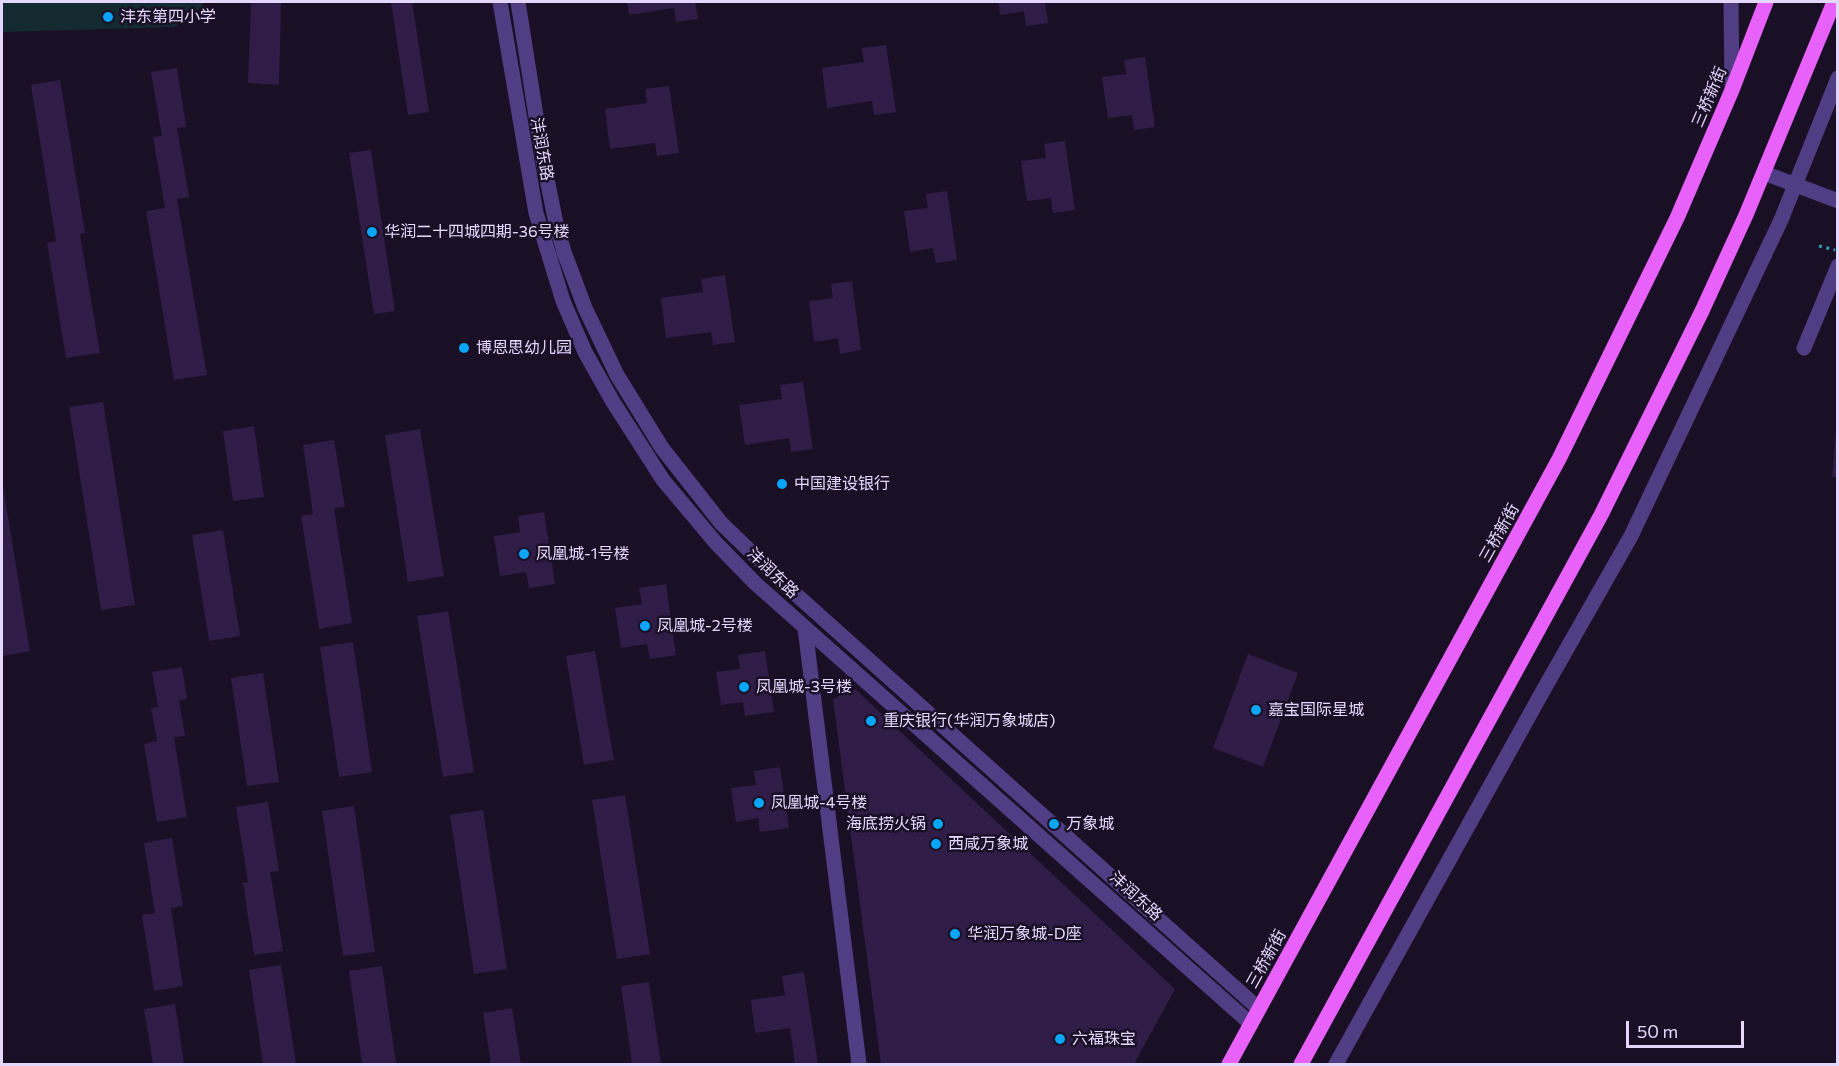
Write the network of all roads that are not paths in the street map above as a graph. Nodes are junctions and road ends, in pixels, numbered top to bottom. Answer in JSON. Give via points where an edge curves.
{"nodes":[{"id":1,"x":500,"y":2,"type":"edge"},
{"id":2,"x":518,"y":2,"type":"edge"},
{"id":3,"x":1731,"y":2,"type":"edge"},
{"id":4,"x":1766,"y":2,"type":"edge"},
{"id":5,"x":1834,"y":2,"type":"edge"},
{"id":6,"x":1838,"y":78,"type":"edge"},
{"id":7,"x":1732,"y":90,"type":"junction"},
{"id":8,"x":1764,"y":173,"type":"junction"},
{"id":9,"x":1795,"y":185,"type":"junction"},
{"id":10,"x":1838,"y":201,"type":"edge"},
{"id":11,"x":1838,"y":266,"type":"edge"},
{"id":12,"x":1804,"y":348,"type":"dead end"},
{"id":13,"x":805,"y":627,"type":"junction"},
{"id":14,"x":1259,"y":1009,"type":"junction"},
{"id":15,"x":1251,"y":1024,"type":"junction"},
{"id":16,"x":859,"y":1065,"type":"edge"},
{"id":17,"x":1229,"y":1065,"type":"edge"},
{"id":18,"x":1301,"y":1065,"type":"edge"},
{"id":19,"x":1336,"y":1065,"type":"edge"}],
"edges":[{"from":1,"to":13,"type":"street","name":"沣润东路","via":[[536,213],[563,301],[585,352],[663,480],[716,543]]},
{"from":2,"to":14,"type":"street","name":"沣润东路","via":[[543,160],[564,252],[617,375],[662,448],[722,523],[781,581]]},
{"from":3,"to":7,"type":"street"},
{"from":4,"to":7,"type":"main road","name":"三桥新街"},
{"from":5,"to":8,"type":"main road"},
{"from":6,"to":9,"type":"street"},
{"from":7,"to":14,"type":"main road","name":"三桥新街","via":[[1677,218],[1559,459]]},
{"from":8,"to":9,"type":"street"},
{"from":8,"to":18,"type":"main road","via":[[1702,311],[1601,515]]},
{"from":9,"to":10,"type":"street"},
{"from":9,"to":19,"type":"street","via":[[1631,537]]},
{"from":11,"to":12,"type":"street"},
{"from":13,"to":15,"type":"street","name":"沣润东路"},
{"from":13,"to":16,"type":"street"},
{"from":14,"to":15,"type":"main road","name":"三桥新街"},
{"from":15,"to":17,"type":"main road","name":"三桥新街"}]}
